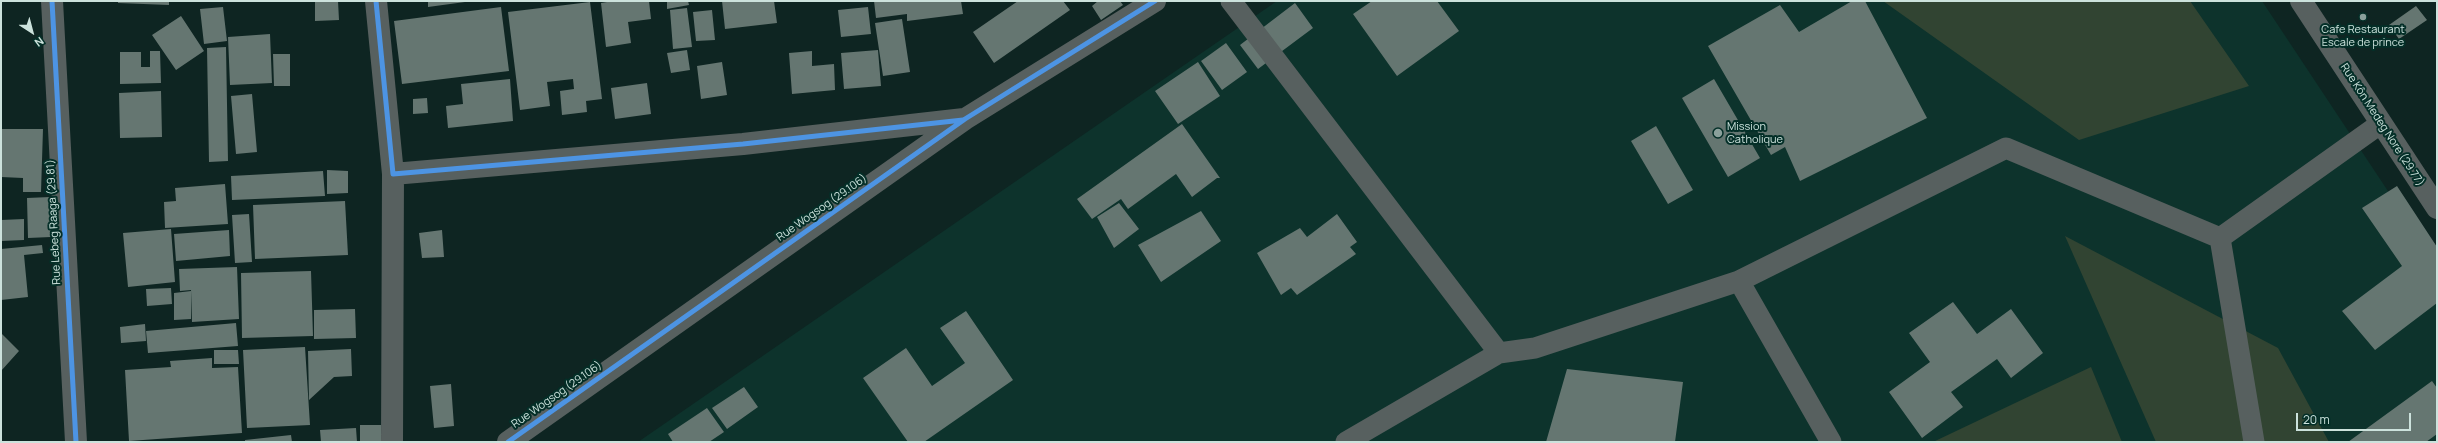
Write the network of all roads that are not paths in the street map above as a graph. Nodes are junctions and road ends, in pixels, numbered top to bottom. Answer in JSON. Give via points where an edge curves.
{"nodes":[{"id":1,"x":52,"y":1,"type":"edge"},
{"id":2,"x":376,"y":1,"type":"edge"},
{"id":3,"x":1155,"y":1,"type":"edge"},
{"id":4,"x":1231,"y":1,"type":"edge"},
{"id":5,"x":2300,"y":1,"type":"edge"},
{"id":6,"x":966,"y":119,"type":"junction"},
{"id":7,"x":2380,"y":124,"type":"junction"},
{"id":8,"x":393,"y":174,"type":"junction"},
{"id":9,"x":2437,"y":208,"type":"edge"},
{"id":10,"x":2220,"y":238,"type":"junction"},
{"id":11,"x":1739,"y":281,"type":"junction"},
{"id":12,"x":1499,"y":354,"type":"junction"},
{"id":13,"x":76,"y":442,"type":"edge"},
{"id":14,"x":392,"y":442,"type":"edge"},
{"id":15,"x":508,"y":442,"type":"edge"},
{"id":16,"x":1346,"y":442,"type":"edge"},
{"id":17,"x":1831,"y":442,"type":"edge"},
{"id":18,"x":2254,"y":442,"type":"edge"}],
"edges":[{"from":1,"to":13,"type":"street","name":"Rue Lebeg Raaga (29.81)"},
{"from":2,"to":8,"type":"street"},
{"from":3,"to":6,"type":"street","name":"Rue Wogsog (29.106)"},
{"from":4,"to":12,"type":"lane"},
{"from":5,"to":7,"type":"street","name":"Rue Kôn Medeg Nore (29.77)"},
{"from":6,"to":8,"type":"street","via":[[742,144]]},
{"from":6,"to":15,"type":"street","name":"Rue Wogsog (29.106)"},
{"from":7,"to":9,"type":"street","name":"Rue Kôn Medeg Nore (29.77)"},
{"from":7,"to":10,"type":"lane"},
{"from":8,"to":14,"type":"street"},
{"from":10,"to":11,"type":"lane","via":[[2006,148]]},
{"from":10,"to":18,"type":"lane"},
{"from":11,"to":12,"type":"lane","via":[[1535,348]]},
{"from":11,"to":17,"type":"lane"},
{"from":12,"to":16,"type":"lane"}]}
